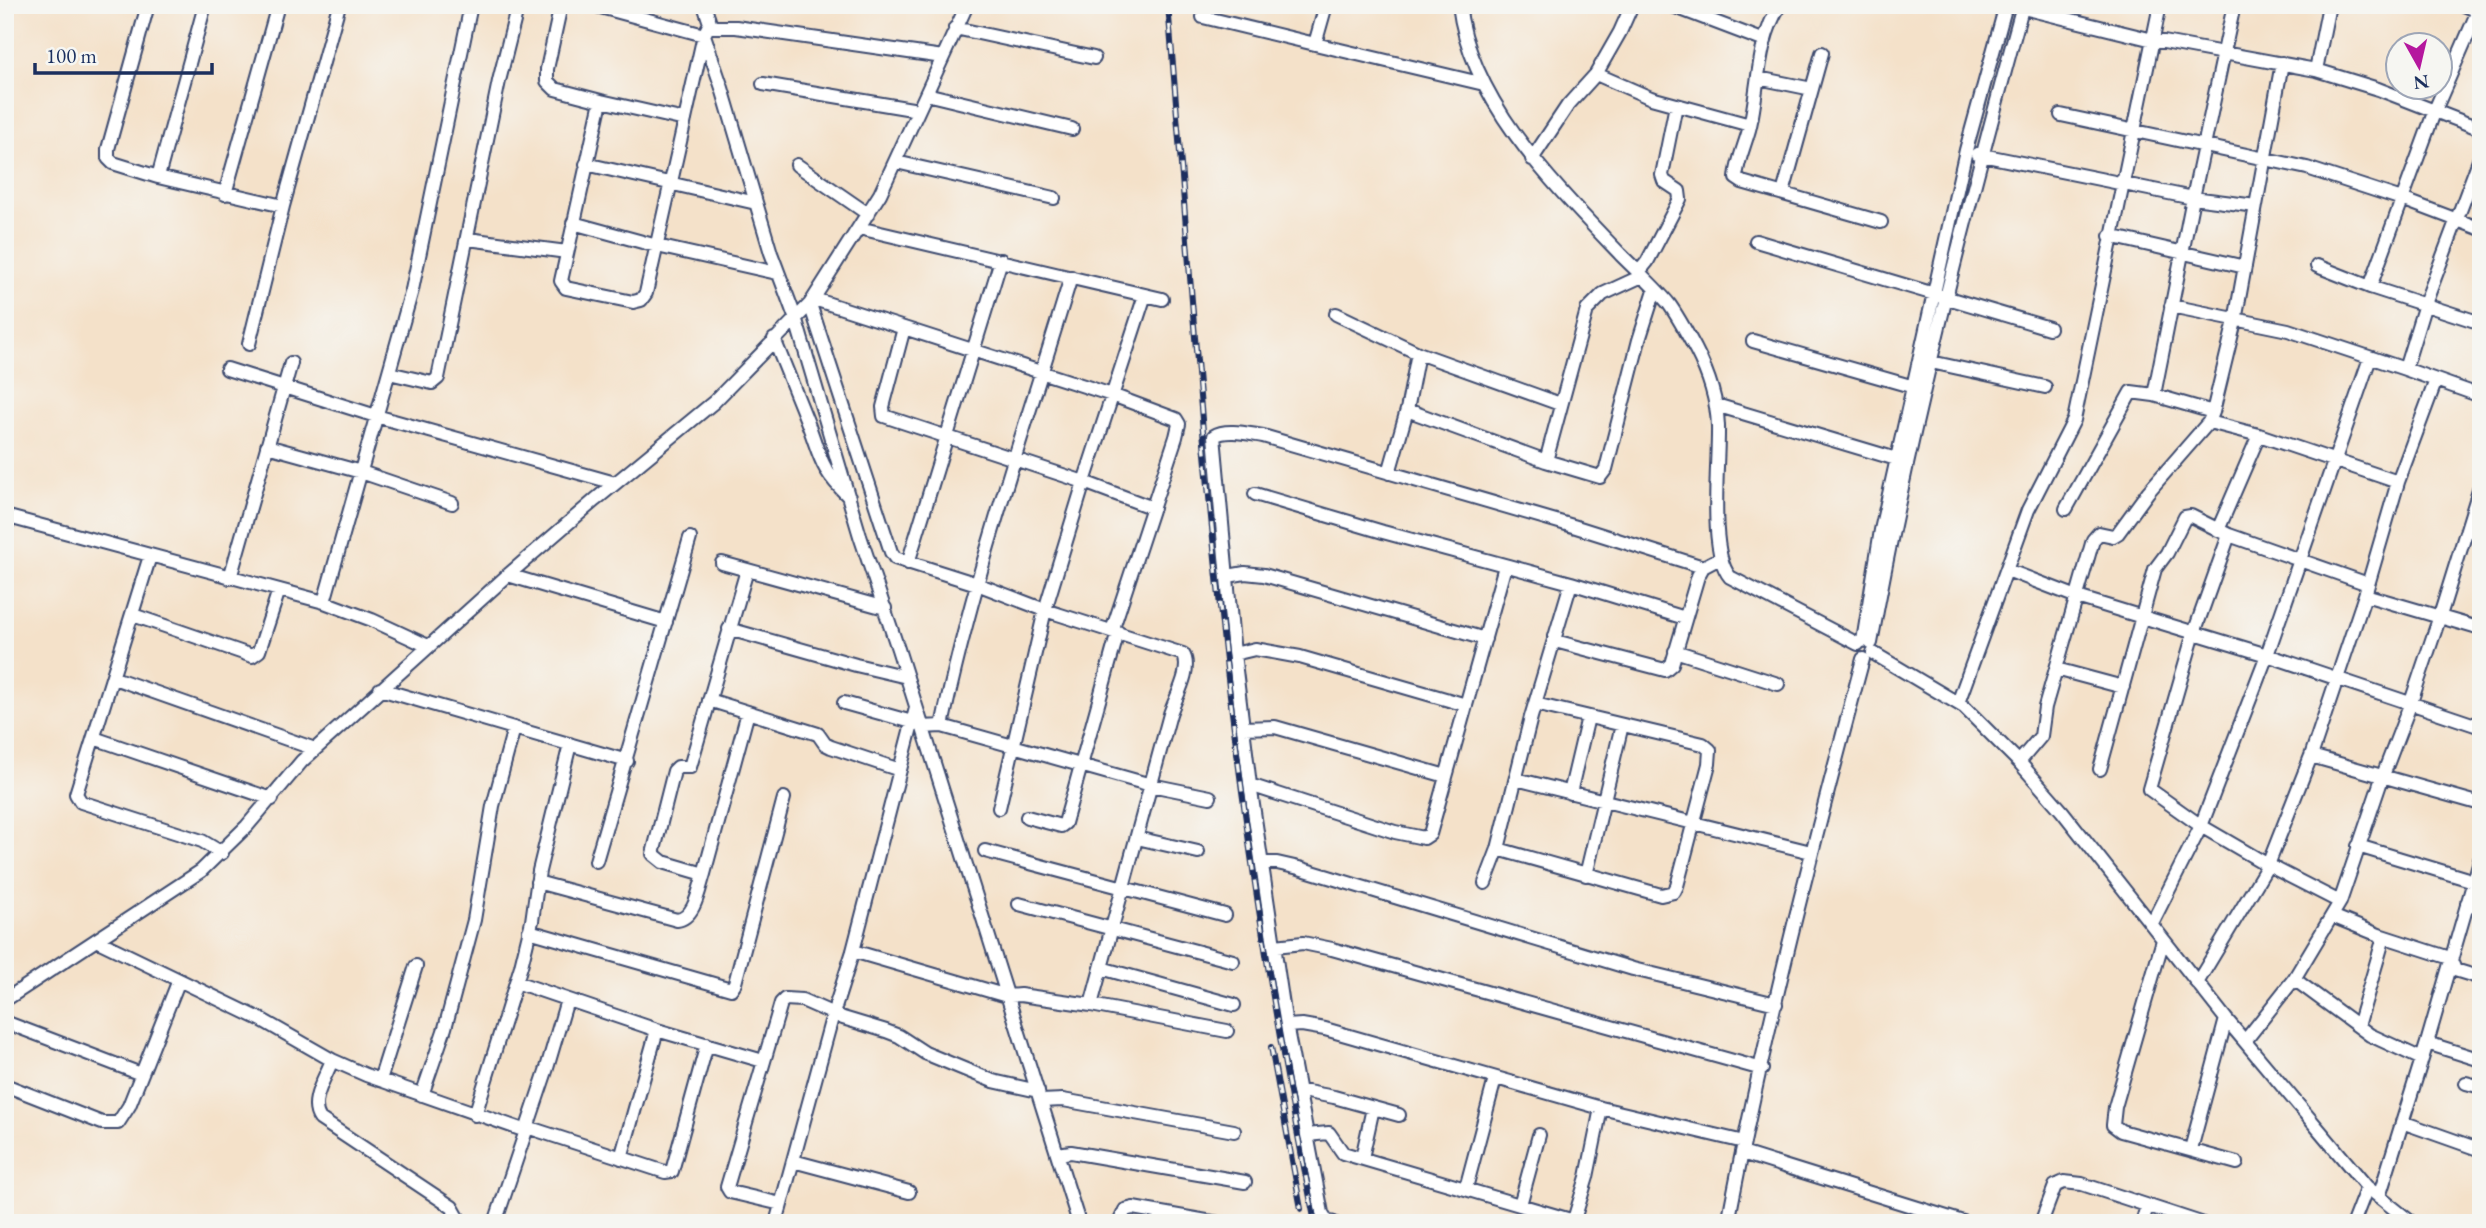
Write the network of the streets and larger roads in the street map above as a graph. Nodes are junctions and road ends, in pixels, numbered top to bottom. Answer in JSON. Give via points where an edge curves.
{"nodes":[{"id":1,"x":148,"y":5,"type":"edge"},
{"id":2,"x":205,"y":5,"type":"edge"},
{"id":3,"x":278,"y":5,"type":"edge"},
{"id":4,"x":338,"y":5,"type":"edge"},
{"id":5,"x":471,"y":5,"type":"edge"},
{"id":6,"x":518,"y":5,"type":"edge"},
{"id":7,"x":561,"y":5,"type":"edge"},
{"id":8,"x":593,"y":5,"type":"edge"},
{"id":9,"x":704,"y":5,"type":"edge"},
{"id":10,"x":967,"y":5,"type":"edge"},
{"id":11,"x":1326,"y":5,"type":"edge"},
{"id":12,"x":1459,"y":5,"type":"edge"},
{"id":13,"x":1632,"y":5,"type":"edge"},
{"id":14,"x":1670,"y":5,"type":"edge"},
{"id":15,"x":1780,"y":5,"type":"edge"},
{"id":16,"x":2006,"y":5,"type":"edge"},
{"id":17,"x":2160,"y":5,"type":"edge"},
{"id":18,"x":2235,"y":5,"type":"edge"},
{"id":19,"x":2329,"y":5,"type":"edge"},
{"id":20,"x":2464,"y":5,"type":"edge"},
{"id":21,"x":2023,"y":6,"type":"edge"},
{"id":22,"x":2479,"y":11,"type":"edge"},
{"id":23,"x":1203,"y":17,"type":"dead end"},
{"id":24,"x":955,"y":28,"type":"junction"},
{"id":25,"x":707,"y":30,"type":"junction"},
{"id":26,"x":2153,"y":40,"type":"junction"},
{"id":27,"x":1765,"y":41,"type":"junction"},
{"id":28,"x":1315,"y":44,"type":"junction"},
{"id":29,"x":1822,"y":54,"type":"dead end"},
{"id":30,"x":2225,"y":55,"type":"junction"},
{"id":31,"x":943,"y":57,"type":"junction"},
{"id":32,"x":1094,"y":58,"type":"dead end"},
{"id":33,"x":2282,"y":63,"type":"junction"},
{"id":34,"x":2316,"y":70,"type":"junction"},
{"id":35,"x":1596,"y":74,"type":"junction"},
{"id":36,"x":1758,"y":78,"type":"junction"},
{"id":37,"x":1484,"y":83,"type":"junction"},
{"id":38,"x":764,"y":84,"type":"dead end"},
{"id":39,"x":1812,"y":89,"type":"junction"},
{"id":40,"x":926,"y":94,"type":"junction"},
{"id":41,"x":601,"y":102,"type":"junction"},
{"id":42,"x":1676,"y":105,"type":"junction"},
{"id":43,"x":918,"y":110,"type":"junction"},
{"id":44,"x":2435,"y":110,"type":"junction"},
{"id":45,"x":2061,"y":115,"type":"dead end"},
{"id":46,"x":685,"y":120,"type":"junction"},
{"id":47,"x":1750,"y":125,"type":"junction"},
{"id":48,"x":1072,"y":129,"type":"dead end"},
{"id":49,"x":2481,"y":129,"type":"edge"},
{"id":50,"x":2133,"y":131,"type":"junction"},
{"id":51,"x":2205,"y":146,"type":"junction"},
{"id":52,"x":1966,"y":150,"type":"junction"},
{"id":53,"x":1982,"y":155,"type":"junction"},
{"id":54,"x":2481,"y":155,"type":"edge"},
{"id":55,"x":1532,"y":159,"type":"junction"},
{"id":56,"x":2264,"y":159,"type":"junction"},
{"id":57,"x":896,"y":162,"type":"junction"},
{"id":58,"x":586,"y":164,"type":"junction"},
{"id":59,"x":797,"y":165,"type":"dead end"},
{"id":60,"x":158,"y":177,"type":"junction"},
{"id":61,"x":2122,"y":182,"type":"junction"},
{"id":62,"x":670,"y":183,"type":"junction"},
{"id":63,"x":1783,"y":193,"type":"junction"},
{"id":64,"x":225,"y":194,"type":"junction"},
{"id":65,"x":1054,"y":198,"type":"dead end"},
{"id":66,"x":2193,"y":198,"type":"junction"},
{"id":67,"x":2402,"y":199,"type":"junction"},
{"id":68,"x":757,"y":203,"type":"junction"},
{"id":69,"x":283,"y":206,"type":"junction"},
{"id":70,"x":2256,"y":206,"type":"junction"},
{"id":71,"x":868,"y":214,"type":"junction"},
{"id":72,"x":2455,"y":220,"type":"junction"},
{"id":73,"x":1881,"y":222,"type":"dead end"},
{"id":74,"x":573,"y":223,"type":"junction"},
{"id":75,"x":859,"y":228,"type":"junction"},
{"id":76,"x":2481,"y":229,"type":"edge"},
{"id":77,"x":2110,"y":236,"type":"junction"},
{"id":78,"x":468,"y":239,"type":"junction"},
{"id":79,"x":1756,"y":241,"type":"dead end"},
{"id":80,"x":657,"y":246,"type":"junction"},
{"id":81,"x":567,"y":251,"type":"junction"},
{"id":82,"x":2182,"y":253,"type":"junction"},
{"id":83,"x":1942,"y":257,"type":"junction"},
{"id":84,"x":1001,"y":260,"type":"junction"},
{"id":85,"x":1955,"y":262,"type":"junction"},
{"id":86,"x":2317,"y":266,"type":"dead end"},
{"id":87,"x":2245,"y":267,"type":"junction"},
{"id":88,"x":777,"y":273,"type":"junction"},
{"id":89,"x":1640,"y":274,"type":"junction"},
{"id":90,"x":1071,"y":277,"type":"junction"},
{"id":91,"x":2370,"y":287,"type":"junction"},
{"id":92,"x":1655,"y":290,"type":"junction"},
{"id":93,"x":1941,"y":294,"type":"junction"},
{"id":94,"x":1145,"y":295,"type":"junction"},
{"id":95,"x":1162,"y":299,"type":"dead end"},
{"id":96,"x":2425,"y":304,"type":"junction"},
{"id":97,"x":2171,"y":306,"type":"junction"},
{"id":98,"x":805,"y":308,"type":"junction"},
{"id":99,"x":1336,"y":314,"type":"dead end"},
{"id":100,"x":2235,"y":321,"type":"junction"},
{"id":101,"x":2481,"y":323,"type":"edge"},
{"id":102,"x":904,"y":328,"type":"junction"},
{"id":103,"x":2049,"y":328,"type":"dead end"},
{"id":104,"x":774,"y":338,"type":"junction"},
{"id":105,"x":1754,"y":341,"type":"dead end"},
{"id":106,"x":249,"y":344,"type":"dead end"},
{"id":107,"x":972,"y":350,"type":"junction"},
{"id":108,"x":1418,"y":353,"type":"junction"},
{"id":109,"x":2370,"y":358,"type":"junction"},
{"id":110,"x":1931,"y":362,"type":"junction"},
{"id":111,"x":291,"y":363,"type":"dead end"},
{"id":112,"x":227,"y":369,"type":"dead end"},
{"id":113,"x":2405,"y":369,"type":"junction"},
{"id":114,"x":389,"y":373,"type":"junction"},
{"id":115,"x":1042,"y":373,"type":"junction"},
{"id":116,"x":2435,"y":380,"type":"junction"},
{"id":117,"x":285,"y":386,"type":"junction"},
{"id":118,"x":2045,"y":387,"type":"dead end"},
{"id":119,"x":1919,"y":388,"type":"junction"},
{"id":120,"x":1112,"y":395,"type":"junction"},
{"id":121,"x":2154,"y":395,"type":"junction"},
{"id":122,"x":2481,"y":396,"type":"edge"},
{"id":123,"x":1560,"y":404,"type":"junction"},
{"id":124,"x":1716,"y":405,"type":"junction"},
{"id":125,"x":1407,"y":410,"type":"junction"},
{"id":126,"x":376,"y":416,"type":"junction"},
{"id":127,"x":2211,"y":417,"type":"junction"},
{"id":128,"x":2259,"y":435,"type":"junction"},
{"id":129,"x":946,"y":436,"type":"junction"},
{"id":130,"x":267,"y":446,"type":"junction"},
{"id":131,"x":1015,"y":460,"type":"junction"},
{"id":132,"x":2335,"y":460,"type":"junction"},
{"id":133,"x":1546,"y":461,"type":"junction"},
{"id":134,"x":1902,"y":461,"type":"junction"},
{"id":135,"x":361,"y":472,"type":"junction"},
{"id":136,"x":1389,"y":473,"type":"junction"},
{"id":137,"x":1084,"y":482,"type":"junction"},
{"id":138,"x":2398,"y":482,"type":"junction"},
{"id":139,"x":615,"y":483,"type":"junction"},
{"id":140,"x":2481,"y":484,"type":"edge"},
{"id":141,"x":1255,"y":494,"type":"dead end"},
{"id":142,"x":849,"y":497,"type":"junction"},
{"id":143,"x":452,"y":503,"type":"dead end"},
{"id":144,"x":1153,"y":508,"type":"junction"},
{"id":145,"x":2066,"y":509,"type":"dead end"},
{"id":146,"x":5,"y":516,"type":"edge"},
{"id":147,"x":2224,"y":532,"type":"junction"},
{"id":148,"x":690,"y":538,"type":"dead end"},
{"id":149,"x":150,"y":556,"type":"junction"},
{"id":150,"x":1720,"y":558,"type":"junction"},
{"id":151,"x":2298,"y":561,"type":"junction"},
{"id":152,"x":722,"y":563,"type":"dead end"},
{"id":153,"x":908,"y":563,"type":"junction"},
{"id":154,"x":1505,"y":566,"type":"junction"},
{"id":155,"x":1703,"y":567,"type":"junction"},
{"id":156,"x":747,"y":570,"type":"junction"},
{"id":157,"x":2007,"y":570,"type":"junction"},
{"id":158,"x":508,"y":575,"type":"junction"},
{"id":159,"x":1228,"y":576,"type":"junction"},
{"id":160,"x":230,"y":578,"type":"junction"},
{"id":161,"x":1571,"y":583,"type":"junction"},
{"id":162,"x":977,"y":584,"type":"junction"},
{"id":163,"x":2367,"y":589,"type":"junction"},
{"id":164,"x":279,"y":590,"type":"junction"},
{"id":165,"x":2077,"y":597,"type":"junction"},
{"id":166,"x":324,"y":602,"type":"junction"},
{"id":167,"x":885,"y":608,"type":"junction"},
{"id":168,"x":1045,"y":610,"type":"junction"},
{"id":169,"x":133,"y":615,"type":"junction"},
{"id":170,"x":1685,"y":618,"type":"junction"},
{"id":171,"x":2142,"y":618,"type":"junction"},
{"id":172,"x":2440,"y":619,"type":"junction"},
{"id":173,"x":666,"y":622,"type":"junction"},
{"id":174,"x":729,"y":629,"type":"junction"},
{"id":175,"x":2481,"y":629,"type":"edge"},
{"id":176,"x":1115,"y":632,"type":"junction"},
{"id":177,"x":2194,"y":633,"type":"junction"},
{"id":178,"x":1485,"y":639,"type":"junction"},
{"id":179,"x":1555,"y":641,"type":"junction"},
{"id":180,"x":428,"y":646,"type":"junction"},
{"id":181,"x":1866,"y":648,"type":"junction"},
{"id":182,"x":1675,"y":651,"type":"junction"},
{"id":183,"x":1234,"y":654,"type":"junction"},
{"id":184,"x":2267,"y":655,"type":"junction"},
{"id":185,"x":2056,"y":669,"type":"junction"},
{"id":186,"x":907,"y":677,"type":"junction"},
{"id":187,"x":114,"y":678,"type":"junction"},
{"id":188,"x":2338,"y":680,"type":"junction"},
{"id":189,"x":1778,"y":684,"type":"dead end"},
{"id":190,"x":2123,"y":687,"type":"junction"},
{"id":191,"x":380,"y":689,"type":"junction"},
{"id":192,"x":709,"y":700,"type":"junction"},
{"id":193,"x":844,"y":703,"type":"dead end"},
{"id":194,"x":1958,"y":703,"type":"junction"},
{"id":195,"x":1535,"y":704,"type":"junction"},
{"id":196,"x":1466,"y":705,"type":"junction"},
{"id":197,"x":2410,"y":705,"type":"junction"},
{"id":198,"x":748,"y":712,"type":"junction"},
{"id":199,"x":1588,"y":717,"type":"junction"},
{"id":200,"x":1622,"y":725,"type":"junction"},
{"id":201,"x":928,"y":726,"type":"junction"},
{"id":202,"x":2481,"y":727,"type":"edge"},
{"id":203,"x":514,"y":728,"type":"junction"},
{"id":204,"x":1242,"y":729,"type":"junction"},
{"id":205,"x":94,"y":738,"type":"junction"},
{"id":206,"x":570,"y":744,"type":"junction"},
{"id":207,"x":1013,"y":745,"type":"junction"},
{"id":208,"x":315,"y":749,"type":"junction"},
{"id":209,"x":2311,"y":756,"type":"junction"},
{"id":210,"x":627,"y":761,"type":"junction"},
{"id":211,"x":2019,"y":762,"type":"junction"},
{"id":212,"x":1080,"y":765,"type":"junction"},
{"id":213,"x":2100,"y":769,"type":"dead end"},
{"id":214,"x":900,"y":770,"type":"junction"},
{"id":215,"x":1446,"y":776,"type":"junction"},
{"id":216,"x":2382,"y":778,"type":"junction"},
{"id":217,"x":1516,"y":779,"type":"junction"},
{"id":218,"x":1151,"y":785,"type":"junction"},
{"id":219,"x":1250,"y":785,"type":"junction"},
{"id":220,"x":1570,"y":793,"type":"junction"},
{"id":221,"x":1210,"y":797,"type":"dead end"},
{"id":222,"x":784,"y":798,"type":"dead end"},
{"id":223,"x":272,"y":799,"type":"junction"},
{"id":224,"x":1603,"y":801,"type":"junction"},
{"id":225,"x":2481,"y":804,"type":"edge"},
{"id":226,"x":999,"y":808,"type":"dead end"},
{"id":227,"x":1027,"y":817,"type":"dead end"},
{"id":228,"x":1694,"y":823,"type":"junction"},
{"id":229,"x":2202,"y":826,"type":"junction"},
{"id":230,"x":1137,"y":838,"type":"junction"},
{"id":231,"x":2358,"y":846,"type":"junction"},
{"id":232,"x":1499,"y":849,"type":"junction"},
{"id":233,"x":985,"y":850,"type":"dead end"},
{"id":234,"x":1198,"y":852,"type":"dead end"},
{"id":235,"x":1811,"y":852,"type":"junction"},
{"id":236,"x":222,"y":853,"type":"junction"},
{"id":237,"x":2481,"y":857,"type":"edge"},
{"id":238,"x":596,"y":861,"type":"dead end"},
{"id":239,"x":1262,"y":863,"type":"junction"},
{"id":240,"x":2267,"y":865,"type":"junction"},
{"id":241,"x":704,"y":874,"type":"junction"},
{"id":242,"x":1586,"y":875,"type":"junction"},
{"id":243,"x":537,"y":881,"type":"junction"},
{"id":244,"x":2474,"y":881,"type":"junction"},
{"id":245,"x":1485,"y":883,"type":"dead end"},
{"id":246,"x":1121,"y":888,"type":"junction"},
{"id":247,"x":2340,"y":902,"type":"junction"},
{"id":248,"x":2467,"y":903,"type":"junction"},
{"id":249,"x":1019,"y":904,"type":"dead end"},
{"id":250,"x":2481,"y":908,"type":"edge"},
{"id":251,"x":1225,"y":915,"type":"dead end"},
{"id":252,"x":2332,"y":916,"type":"junction"},
{"id":253,"x":2152,"y":923,"type":"junction"},
{"id":254,"x":1111,"y":930,"type":"junction"},
{"id":255,"x":529,"y":931,"type":"junction"},
{"id":256,"x":2384,"y":937,"type":"junction"},
{"id":257,"x":96,"y":940,"type":"junction"},
{"id":258,"x":2163,"y":940,"type":"junction"},
{"id":259,"x":1275,"y":946,"type":"junction"},
{"id":260,"x":853,"y":951,"type":"junction"},
{"id":261,"x":2450,"y":958,"type":"junction"},
{"id":262,"x":1233,"y":961,"type":"dead end"},
{"id":263,"x":416,"y":966,"type":"dead end"},
{"id":264,"x":1101,"y":968,"type":"junction"},
{"id":265,"x":2481,"y":978,"type":"edge"},
{"id":266,"x":2294,"y":979,"type":"junction"},
{"id":267,"x":179,"y":980,"type":"junction"},
{"id":268,"x":516,"y":982,"type":"junction"},
{"id":269,"x":2197,"y":982,"type":"junction"},
{"id":270,"x":1013,"y":996,"type":"junction"},
{"id":271,"x":5,"y":1000,"type":"edge"},
{"id":272,"x":567,"y":1000,"type":"junction"},
{"id":273,"x":1776,"y":1003,"type":"junction"},
{"id":274,"x":1091,"y":1005,"type":"junction"},
{"id":275,"x":1234,"y":1005,"type":"dead end"},
{"id":276,"x":833,"y":1014,"type":"junction"},
{"id":277,"x":2227,"y":1019,"type":"junction"},
{"id":278,"x":5,"y":1023,"type":"edge"},
{"id":279,"x":1286,"y":1026,"type":"junction"},
{"id":280,"x":2358,"y":1026,"type":"junction"},
{"id":281,"x":657,"y":1030,"type":"junction"},
{"id":282,"x":1227,"y":1031,"type":"dead end"},
{"id":283,"x":2245,"y":1041,"type":"junction"},
{"id":284,"x":2427,"y":1043,"type":"junction"},
{"id":285,"x":707,"y":1044,"type":"junction"},
{"id":286,"x":2422,"y":1059,"type":"junction"},
{"id":287,"x":332,"y":1060,"type":"junction"},
{"id":288,"x":2481,"y":1060,"type":"edge"},
{"id":289,"x":763,"y":1062,"type":"junction"},
{"id":290,"x":1762,"y":1069,"type":"junction"},
{"id":291,"x":141,"y":1074,"type":"junction"},
{"id":292,"x":1494,"y":1079,"type":"junction"},
{"id":293,"x":380,"y":1080,"type":"junction"},
{"id":294,"x":2466,"y":1083,"type":"dead end"},
{"id":295,"x":5,"y":1086,"type":"edge"},
{"id":296,"x":2481,"y":1087,"type":"edge"},
{"id":297,"x":1297,"y":1090,"type":"junction"},
{"id":298,"x":422,"y":1095,"type":"junction"},
{"id":299,"x":1044,"y":1098,"type":"junction"},
{"id":300,"x":1373,"y":1108,"type":"junction"},
{"id":301,"x":1601,"y":1108,"type":"junction"},
{"id":302,"x":475,"y":1115,"type":"junction"},
{"id":303,"x":1399,"y":1115,"type":"dead end"},
{"id":304,"x":2402,"y":1122,"type":"junction"},
{"id":305,"x":527,"y":1129,"type":"junction"},
{"id":306,"x":1234,"y":1131,"type":"dead end"},
{"id":307,"x":1306,"y":1135,"type":"junction"},
{"id":308,"x":1539,"y":1135,"type":"dead end"},
{"id":309,"x":1743,"y":1148,"type":"junction"},
{"id":310,"x":2191,"y":1149,"type":"junction"},
{"id":311,"x":2481,"y":1150,"type":"edge"},
{"id":312,"x":1063,"y":1153,"type":"junction"},
{"id":313,"x":621,"y":1158,"type":"junction"},
{"id":314,"x":1362,"y":1158,"type":"junction"},
{"id":315,"x":793,"y":1161,"type":"junction"},
{"id":316,"x":2236,"y":1163,"type":"dead end"},
{"id":317,"x":1245,"y":1182,"type":"dead end"},
{"id":318,"x":2367,"y":1187,"type":"junction"},
{"id":319,"x":1465,"y":1188,"type":"junction"},
{"id":320,"x":909,"y":1192,"type":"dead end"},
{"id":321,"x":2379,"y":1197,"type":"junction"},
{"id":322,"x":781,"y":1204,"type":"junction"},
{"id":323,"x":1520,"y":1205,"type":"junction"},
{"id":324,"x":2147,"y":1206,"type":"junction"},
{"id":325,"x":1573,"y":1222,"type":"edge"},
{"id":326,"x":2412,"y":1222,"type":"edge"},
{"id":327,"x":461,"y":1223,"type":"edge"},
{"id":328,"x":495,"y":1223,"type":"edge"},
{"id":329,"x":776,"y":1223,"type":"edge"},
{"id":330,"x":1079,"y":1223,"type":"edge"},
{"id":331,"x":1119,"y":1223,"type":"edge"},
{"id":332,"x":1218,"y":1223,"type":"edge"},
{"id":333,"x":1334,"y":1223,"type":"edge"},
{"id":334,"x":1728,"y":1223,"type":"edge"},
{"id":335,"x":1966,"y":1223,"type":"edge"},
{"id":336,"x":2042,"y":1223,"type":"edge"},
{"id":337,"x":2142,"y":1223,"type":"edge"},
{"id":338,"x":2202,"y":1223,"type":"edge"},
{"id":339,"x":2353,"y":1223,"type":"edge"}],
"edges":[{"from":1,"to":60,"type":"street","via":[[107,155],[113,163]]},
{"from":2,"to":60,"type":"street"},
{"from":3,"to":64,"type":"street"},
{"from":4,"to":69,"type":"street"},
{"from":5,"to":114,"type":"street","via":[[412,290]]},
{"from":6,"to":78,"type":"street"},
{"from":7,"to":41,"type":"street","via":[[547,82],[555,89]]},
{"from":8,"to":25,"type":"street"},
{"from":9,"to":25,"type":"street"},
{"from":10,"to":24,"type":"street"},
{"from":11,"to":28,"type":"street"},
{"from":12,"to":37,"type":"street"},
{"from":13,"to":35,"type":"street"},
{"from":14,"to":27,"type":"street"},
{"from":15,"to":27,"type":"street"},
{"from":16,"to":52,"type":"street"},
{"from":17,"to":26,"type":"street"},
{"from":18,"to":30,"type":"street"},
{"from":19,"to":34,"type":"street"},
{"from":20,"to":22,"type":"street"},
{"from":21,"to":26,"type":"street"},
{"from":21,"to":53,"type":"street"},
{"from":22,"to":44,"type":"street"},
{"from":23,"to":28,"type":"street"},
{"from":24,"to":31,"type":"street"},
{"from":24,"to":32,"type":"street"},
{"from":25,"to":31,"type":"street","via":[[736,27]]},
{"from":25,"to":46,"type":"street"},
{"from":25,"to":68,"type":"street"},
{"from":26,"to":30,"type":"street"},
{"from":26,"to":50,"type":"street"},
{"from":27,"to":36,"type":"street"},
{"from":28,"to":37,"type":"street"},
{"from":29,"to":39,"type":"street"},
{"from":30,"to":33,"type":"street"},
{"from":30,"to":51,"type":"street"},
{"from":31,"to":40,"type":"street"},
{"from":33,"to":34,"type":"street"},
{"from":33,"to":56,"type":"street"},
{"from":34,"to":44,"type":"street"},
{"from":35,"to":42,"type":"street"},
{"from":35,"to":55,"type":"street"},
{"from":36,"to":39,"type":"street"},
{"from":36,"to":47,"type":"street"},
{"from":37,"to":55,"type":"street"},
{"from":38,"to":43,"type":"street"},
{"from":39,"to":63,"type":"street"},
{"from":40,"to":43,"type":"street"},
{"from":40,"to":48,"type":"street"},
{"from":41,"to":46,"type":"street"},
{"from":41,"to":58,"type":"street"},
{"from":42,"to":47,"type":"street"},
{"from":42,"to":89,"type":"street","via":[[1661,175],[1679,191],[1679,199]]},
{"from":43,"to":57,"type":"street"},
{"from":44,"to":49,"type":"street"},
{"from":44,"to":67,"type":"street"},
{"from":45,"to":50,"type":"street"},
{"from":46,"to":62,"type":"street"},
{"from":47,"to":63,"type":"street","via":[[1736,178]]},
{"from":50,"to":51,"type":"street"},
{"from":50,"to":61,"type":"street"},
{"from":51,"to":56,"type":"street"},
{"from":51,"to":66,"type":"street"},
{"from":52,"to":53,"type":"street"},
{"from":52,"to":83,"type":"street"},
{"from":53,"to":61,"type":"street"},
{"from":53,"to":85,"type":"street"},
{"from":54,"to":72,"type":"street"},
{"from":55,"to":89,"type":"street"},
{"from":56,"to":67,"type":"street"},
{"from":56,"to":70,"type":"street"},
{"from":57,"to":65,"type":"street"},
{"from":57,"to":71,"type":"street"},
{"from":58,"to":62,"type":"street"},
{"from":58,"to":74,"type":"street"},
{"from":59,"to":71,"type":"street"},
{"from":60,"to":64,"type":"street"},
{"from":61,"to":66,"type":"street"},
{"from":61,"to":77,"type":"street"},
{"from":62,"to":68,"type":"street"},
{"from":62,"to":80,"type":"street"},
{"from":63,"to":73,"type":"street"},
{"from":64,"to":69,"type":"street"},
{"from":66,"to":70,"type":"street"},
{"from":66,"to":82,"type":"street"},
{"from":67,"to":72,"type":"street"},
{"from":67,"to":91,"type":"street"},
{"from":68,"to":88,"type":"street"},
{"from":69,"to":106,"type":"street"},
{"from":70,"to":87,"type":"street"},
{"from":71,"to":75,"type":"street"},
{"from":72,"to":76,"type":"street"},
{"from":72,"to":96,"type":"street"},
{"from":74,"to":80,"type":"street"},
{"from":74,"to":81,"type":"street"},
{"from":75,"to":84,"type":"street"},
{"from":75,"to":98,"type":"street"},
{"from":77,"to":82,"type":"street"},
{"from":77,"to":157,"type":"street","via":[[2074,420],[2028,510]]},
{"from":78,"to":81,"type":"street"},
{"from":78,"to":114,"type":"street","via":[[437,381]]},
{"from":79,"to":93,"type":"street"},
{"from":80,"to":81,"type":"street","via":[[646,293],[633,302],[563,286]]},
{"from":80,"to":88,"type":"street"},
{"from":82,"to":87,"type":"street"},
{"from":82,"to":97,"type":"street"},
{"from":83,"to":85,"type":"street"},
{"from":83,"to":93,"type":"street"},
{"from":84,"to":90,"type":"street"},
{"from":84,"to":107,"type":"street"},
{"from":85,"to":93,"type":"street"},
{"from":86,"to":91,"type":"street"},
{"from":87,"to":100,"type":"street"},
{"from":88,"to":98,"type":"street"},
{"from":89,"to":92,"type":"street"},
{"from":89,"to":123,"type":"street","via":[[1603,294],[1587,310]]},
{"from":90,"to":94,"type":"street"},
{"from":90,"to":115,"type":"street"},
{"from":91,"to":96,"type":"street"},
{"from":92,"to":124,"type":"street","via":[[1670,305],[1697,352]]},
{"from":92,"to":133,"type":"street","via":[[1604,474],[1595,477]]},
{"from":93,"to":103,"type":"street"},
{"from":93,"to":110,"type":"street"},
{"from":93,"to":119,"type":"street"},
{"from":94,"to":95,"type":"street"},
{"from":94,"to":120,"type":"street"},
{"from":96,"to":101,"type":"street"},
{"from":96,"to":113,"type":"street"},
{"from":97,"to":100,"type":"street"},
{"from":97,"to":121,"type":"street"},
{"from":98,"to":102,"type":"street"},
{"from":98,"to":104,"type":"street"},
{"from":98,"to":142,"type":"street"},
{"from":98,"to":153,"type":"street","via":[[891,552]]},
{"from":99,"to":108,"type":"street"},
{"from":100,"to":109,"type":"street","via":[[2288,330]]},
{"from":100,"to":127,"type":"street"},
{"from":102,"to":107,"type":"street"},
{"from":102,"to":129,"type":"street","via":[[883,414]]},
{"from":104,"to":139,"type":"street","via":[[714,402]]},
{"from":104,"to":142,"type":"street","via":[[817,453],[831,480]]},
{"from":105,"to":119,"type":"street"},
{"from":107,"to":115,"type":"street"},
{"from":107,"to":129,"type":"street"},
{"from":108,"to":123,"type":"street"},
{"from":108,"to":125,"type":"street"},
{"from":109,"to":113,"type":"street"},
{"from":109,"to":132,"type":"street"},
{"from":110,"to":118,"type":"street"},
{"from":110,"to":119,"type":"street"},
{"from":111,"to":117,"type":"street"},
{"from":112,"to":117,"type":"street"},
{"from":113,"to":116,"type":"street"},
{"from":114,"to":126,"type":"street"},
{"from":115,"to":120,"type":"street"},
{"from":115,"to":131,"type":"street"},
{"from":116,"to":122,"type":"street"},
{"from":116,"to":138,"type":"street"},
{"from":117,"to":126,"type":"street"},
{"from":117,"to":130,"type":"street"},
{"from":119,"to":134,"type":"street"},
{"from":120,"to":137,"type":"street"},
{"from":120,"to":144,"type":"street","via":[[1178,421]]},
{"from":121,"to":127,"type":"street"},
{"from":121,"to":145,"type":"street","via":[[2131,392]]},
{"from":123,"to":133,"type":"street"},
{"from":124,"to":134,"type":"street"},
{"from":124,"to":150,"type":"street"},
{"from":125,"to":133,"type":"street"},
{"from":125,"to":136,"type":"street"},
{"from":126,"to":135,"type":"street"},
{"from":126,"to":139,"type":"street"},
{"from":127,"to":128,"type":"street"},
{"from":127,"to":165,"type":"street","via":[[2118,533],[2097,534]]},
{"from":128,"to":132,"type":"street"},
{"from":128,"to":147,"type":"street"},
{"from":129,"to":131,"type":"street"},
{"from":129,"to":153,"type":"street"},
{"from":130,"to":135,"type":"street"},
{"from":130,"to":160,"type":"street"},
{"from":131,"to":137,"type":"street"},
{"from":131,"to":162,"type":"street"},
{"from":132,"to":138,"type":"street"},
{"from":132,"to":151,"type":"street"},
{"from":134,"to":181,"type":"street","via":[[1881,530]]},
{"from":135,"to":143,"type":"street"},
{"from":135,"to":166,"type":"street"},
{"from":136,"to":155,"type":"street"},
{"from":136,"to":159,"type":"street","via":[[1263,436],[1216,434],[1213,446]]},
{"from":137,"to":144,"type":"street"},
{"from":137,"to":168,"type":"street"},
{"from":138,"to":163,"type":"street"},
{"from":139,"to":158,"type":"street"},
{"from":140,"to":172,"type":"street"},
{"from":141,"to":154,"type":"street"},
{"from":142,"to":167,"type":"street"},
{"from":144,"to":176,"type":"street"},
{"from":146,"to":149,"type":"street"},
{"from":147,"to":151,"type":"street"},
{"from":147,"to":171,"type":"street","via":[[2185,517],[2155,569]]},
{"from":147,"to":177,"type":"street"},
{"from":148,"to":173,"type":"street"},
{"from":149,"to":160,"type":"street"},
{"from":149,"to":169,"type":"street"},
{"from":150,"to":155,"type":"street"},
{"from":150,"to":181,"type":"street","via":[[1730,577]]},
{"from":151,"to":163,"type":"street"},
{"from":151,"to":184,"type":"street"},
{"from":152,"to":156,"type":"street"},
{"from":153,"to":162,"type":"street"},
{"from":154,"to":161,"type":"street"},
{"from":154,"to":178,"type":"street"},
{"from":155,"to":170,"type":"street"},
{"from":156,"to":167,"type":"street"},
{"from":156,"to":174,"type":"street"},
{"from":157,"to":165,"type":"street"},
{"from":157,"to":194,"type":"street"},
{"from":158,"to":173,"type":"street"},
{"from":158,"to":180,"type":"street"},
{"from":159,"to":178,"type":"street","via":[[1264,575]]},
{"from":159,"to":183,"type":"street"},
{"from":160,"to":164,"type":"street"},
{"from":161,"to":170,"type":"street"},
{"from":161,"to":179,"type":"street"},
{"from":162,"to":168,"type":"street"},
{"from":162,"to":201,"type":"street"},
{"from":163,"to":172,"type":"street"},
{"from":163,"to":188,"type":"street"},
{"from":164,"to":166,"type":"street"},
{"from":164,"to":169,"type":"street","via":[[259,651],[252,656]]},
{"from":165,"to":171,"type":"street"},
{"from":165,"to":185,"type":"street"},
{"from":166,"to":180,"type":"street"},
{"from":167,"to":186,"type":"street"},
{"from":168,"to":176,"type":"street"},
{"from":168,"to":207,"type":"street"},
{"from":169,"to":187,"type":"street"},
{"from":170,"to":182,"type":"street"},
{"from":171,"to":177,"type":"street"},
{"from":171,"to":190,"type":"street"},
{"from":172,"to":175,"type":"street"},
{"from":172,"to":197,"type":"street"},
{"from":173,"to":210,"type":"street"},
{"from":174,"to":186,"type":"street"},
{"from":174,"to":192,"type":"street"},
{"from":176,"to":212,"type":"street"},
{"from":176,"to":218,"type":"street","via":[[1183,654],[1186,660]]},
{"from":177,"to":184,"type":"street"},
{"from":177,"to":229,"type":"street","via":[[2149,784],[2152,793]]},
{"from":178,"to":196,"type":"street"},
{"from":179,"to":182,"type":"street","via":[[1662,670],[1672,664]]},
{"from":179,"to":195,"type":"street"},
{"from":180,"to":191,"type":"street"},
{"from":181,"to":194,"type":"street"},
{"from":181,"to":235,"type":"street"},
{"from":182,"to":189,"type":"street"},
{"from":183,"to":196,"type":"street","via":[[1255,649],[1300,657]]},
{"from":183,"to":204,"type":"street"},
{"from":184,"to":188,"type":"street"},
{"from":184,"to":229,"type":"street"},
{"from":185,"to":190,"type":"street"},
{"from":185,"to":211,"type":"street","via":[[2040,736]]},
{"from":186,"to":201,"type":"street","via":[[916,707]]},
{"from":187,"to":205,"type":"street"},
{"from":187,"to":208,"type":"street"},
{"from":188,"to":197,"type":"street"},
{"from":188,"to":209,"type":"street"},
{"from":190,"to":213,"type":"street"},
{"from":191,"to":203,"type":"street"},
{"from":191,"to":208,"type":"street"},
{"from":192,"to":198,"type":"street"},
{"from":192,"to":241,"type":"street","via":[[690,767],[674,771],[653,850],[663,862]]},
{"from":193,"to":201,"type":"street"},
{"from":194,"to":211,"type":"street"},
{"from":195,"to":199,"type":"street"},
{"from":195,"to":217,"type":"street"},
{"from":196,"to":215,"type":"street"},
{"from":197,"to":202,"type":"street"},
{"from":197,"to":216,"type":"street"},
{"from":198,"to":214,"type":"street","via":[[818,734],[827,746]]},
{"from":198,"to":241,"type":"street"},
{"from":199,"to":200,"type":"street"},
{"from":199,"to":220,"type":"street"},
{"from":200,"to":224,"type":"street"},
{"from":200,"to":228,"type":"street","via":[[1708,746],[1711,755]]},
{"from":201,"to":207,"type":"street"},
{"from":201,"to":214,"type":"street"},
{"from":201,"to":270,"type":"street"},
{"from":203,"to":206,"type":"street"},
{"from":203,"to":298,"type":"street","via":[[493,806],[463,968]]},
{"from":204,"to":215,"type":"street","via":[[1275,727]]},
{"from":204,"to":219,"type":"street"},
{"from":205,"to":223,"type":"street"},
{"from":205,"to":236,"type":"street","via":[[77,789],[81,802],[202,841]]},
{"from":206,"to":210,"type":"street"},
{"from":206,"to":243,"type":"street"},
{"from":207,"to":212,"type":"street"},
{"from":207,"to":226,"type":"street"},
{"from":208,"to":223,"type":"street"},
{"from":209,"to":216,"type":"street"},
{"from":209,"to":240,"type":"street"},
{"from":210,"to":238,"type":"street"},
{"from":211,"to":253,"type":"street"},
{"from":212,"to":218,"type":"street"},
{"from":212,"to":227,"type":"street","via":[[1065,823]]},
{"from":214,"to":260,"type":"street"},
{"from":215,"to":219,"type":"street","via":[[1430,834],[1424,838]]},
{"from":216,"to":225,"type":"street"},
{"from":216,"to":231,"type":"street"},
{"from":217,"to":220,"type":"street"},
{"from":217,"to":232,"type":"street"},
{"from":218,"to":221,"type":"street"},
{"from":218,"to":230,"type":"street"},
{"from":219,"to":239,"type":"street"},
{"from":220,"to":224,"type":"street"},
{"from":222,"to":255,"type":"street","via":[[731,989]]},
{"from":223,"to":236,"type":"street"},
{"from":224,"to":228,"type":"street"},
{"from":224,"to":242,"type":"street"},
{"from":228,"to":235,"type":"street"},
{"from":228,"to":242,"type":"street","via":[[1677,886],[1670,894]]},
{"from":229,"to":240,"type":"street"},
{"from":229,"to":253,"type":"street"},
{"from":230,"to":234,"type":"street"},
{"from":230,"to":246,"type":"street"},
{"from":231,"to":244,"type":"street"},
{"from":231,"to":247,"type":"street"},
{"from":232,"to":242,"type":"street"},
{"from":232,"to":245,"type":"street"},
{"from":233,"to":246,"type":"street"},
{"from":235,"to":273,"type":"street"},
{"from":236,"to":257,"type":"street"},
{"from":237,"to":244,"type":"street"},
{"from":239,"to":259,"type":"street"},
{"from":239,"to":273,"type":"street","via":[[1299,868],[1633,969]]},
{"from":240,"to":247,"type":"street"},
{"from":240,"to":269,"type":"street"},
{"from":241,"to":243,"type":"street","via":[[691,911],[680,920]]},
{"from":243,"to":255,"type":"street"},
{"from":244,"to":248,"type":"street"},
{"from":246,"to":251,"type":"street"},
{"from":246,"to":254,"type":"street"},
{"from":247,"to":252,"type":"street"},
{"from":248,"to":250,"type":"street"},
{"from":248,"to":261,"type":"street"},
{"from":249,"to":254,"type":"street"},
{"from":252,"to":256,"type":"street"},
{"from":252,"to":266,"type":"street"},
{"from":253,"to":258,"type":"street"},
{"from":254,"to":262,"type":"street"},
{"from":254,"to":264,"type":"street"},
{"from":255,"to":268,"type":"street"},
{"from":256,"to":261,"type":"street"},
{"from":256,"to":280,"type":"street"},
{"from":257,"to":267,"type":"street"},
{"from":257,"to":271,"type":"street"},
{"from":258,"to":269,"type":"street"},
{"from":258,"to":310,"type":"street","via":[[2112,1121],[2121,1131]]},
{"from":259,"to":279,"type":"street"},
{"from":259,"to":290,"type":"street","via":[[1303,943],[1332,949]]},
{"from":260,"to":270,"type":"street"},
{"from":260,"to":276,"type":"street"},
{"from":261,"to":265,"type":"street","via":[[2455,970]]},
{"from":261,"to":284,"type":"street"},
{"from":263,"to":293,"type":"street"},
{"from":264,"to":274,"type":"street"},
{"from":264,"to":275,"type":"street"},
{"from":266,"to":280,"type":"street"},
{"from":266,"to":283,"type":"street"},
{"from":267,"to":287,"type":"street"},
{"from":267,"to":291,"type":"street"},
{"from":268,"to":272,"type":"street"},
{"from":268,"to":302,"type":"street"},
{"from":269,"to":277,"type":"street"},
{"from":270,"to":274,"type":"street"},
{"from":270,"to":299,"type":"street"},
{"from":272,"to":281,"type":"street"},
{"from":272,"to":305,"type":"street"},
{"from":273,"to":290,"type":"street"},
{"from":274,"to":282,"type":"street"},
{"from":276,"to":289,"type":"street","via":[[802,1000],[785,999]]},
{"from":276,"to":299,"type":"street","via":[[899,1036],[925,1053]]},
{"from":276,"to":315,"type":"street"},
{"from":277,"to":283,"type":"street"},
{"from":277,"to":310,"type":"street"},
{"from":278,"to":291,"type":"street"},
{"from":279,"to":292,"type":"street","via":[[1325,1029]]},
{"from":279,"to":297,"type":"street"},
{"from":280,"to":286,"type":"street"},
{"from":281,"to":285,"type":"street"},
{"from":281,"to":313,"type":"street"},
{"from":283,"to":318,"type":"street"},
{"from":284,"to":286,"type":"street"},
{"from":284,"to":288,"type":"street"},
{"from":285,"to":289,"type":"street"},
{"from":285,"to":313,"type":"street","via":[[672,1171]]},
{"from":286,"to":304,"type":"street"},
{"from":287,"to":293,"type":"street"},
{"from":287,"to":327,"type":"street","via":[[317,1098],[315,1111],[320,1119],[452,1207]]},
{"from":289,"to":322,"type":"street","via":[[727,1187],[730,1192]]},
{"from":290,"to":309,"type":"street"},
{"from":291,"to":295,"type":"street","via":[[123,1118],[113,1125]]},
{"from":292,"to":301,"type":"street"},
{"from":292,"to":319,"type":"street"},
{"from":293,"to":298,"type":"street"},
{"from":294,"to":296,"type":"street"},
{"from":297,"to":300,"type":"street"},
{"from":297,"to":307,"type":"street"},
{"from":298,"to":302,"type":"street"},
{"from":299,"to":306,"type":"street"},
{"from":299,"to":312,"type":"street"},
{"from":300,"to":303,"type":"street"},
{"from":300,"to":314,"type":"street"},
{"from":301,"to":309,"type":"street"},
{"from":301,"to":325,"type":"street"},
{"from":302,"to":305,"type":"street"},
{"from":304,"to":311,"type":"street"},
{"from":304,"to":321,"type":"street"},
{"from":305,"to":313,"type":"street"},
{"from":305,"to":328,"type":"street"},
{"from":307,"to":314,"type":"street","via":[[1329,1133],[1339,1151]]},
{"from":307,"to":333,"type":"street","via":[[1322,1213],[1326,1221]]},
{"from":308,"to":323,"type":"street"},
{"from":309,"to":334,"type":"street"},
{"from":309,"to":335,"type":"street"},
{"from":310,"to":316,"type":"street"},
{"from":312,"to":317,"type":"street"},
{"from":312,"to":330,"type":"street"},
{"from":314,"to":319,"type":"street"},
{"from":315,"to":320,"type":"street"},
{"from":315,"to":322,"type":"street"},
{"from":318,"to":321,"type":"street"},
{"from":318,"to":339,"type":"street"},
{"from":319,"to":323,"type":"street"},
{"from":321,"to":326,"type":"street"},
{"from":322,"to":329,"type":"street"},
{"from":323,"to":325,"type":"street"},
{"from":324,"to":336,"type":"street","via":[[2064,1182],[2055,1186]]},
{"from":324,"to":337,"type":"street"},
{"from":324,"to":338,"type":"street"},
{"from":331,"to":332,"type":"street","via":[[1125,1210],[1133,1208]]}]}
